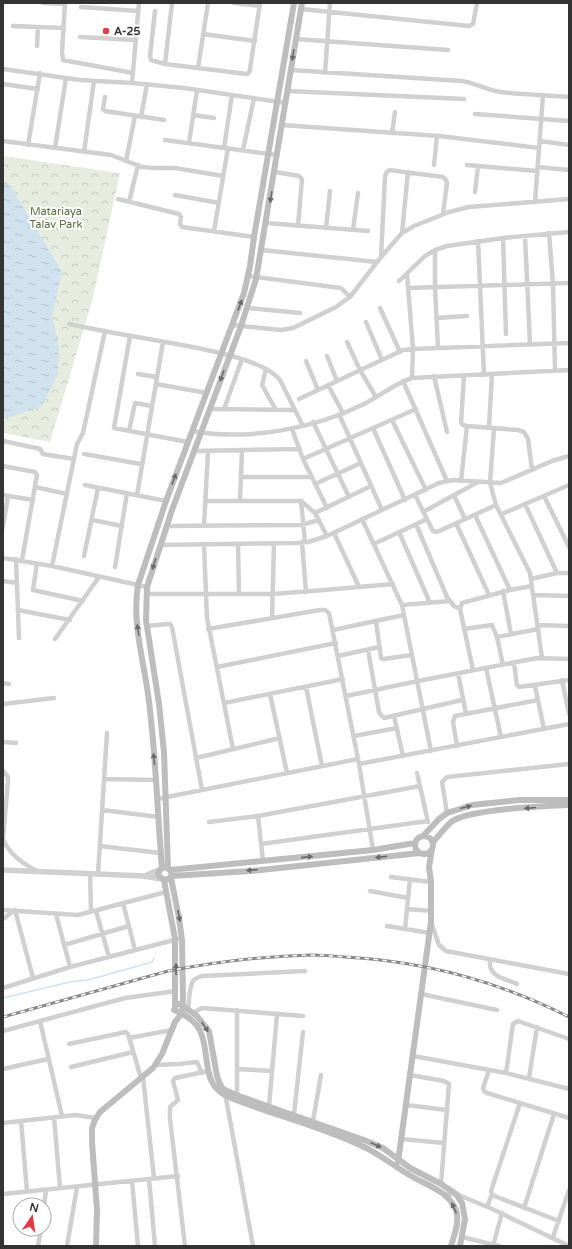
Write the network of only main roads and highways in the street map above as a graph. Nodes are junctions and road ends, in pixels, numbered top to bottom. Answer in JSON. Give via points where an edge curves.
{"nodes":[{"id":1,"x":294,"y":3,"type":"edge"},
{"id":2,"x":302,"y":6,"type":"edge"},
{"id":3,"x":569,"y":800,"type":"edge"},
{"id":4,"x":569,"y":805,"type":"edge"},
{"id":5,"x":423,"y":836,"type":"junction"},
{"id":6,"x":433,"y":842,"type":"junction"},
{"id":7,"x":415,"y":843,"type":"junction"},
{"id":8,"x":432,"y":849,"type":"junction"},
{"id":9,"x":421,"y":853,"type":"junction"},
{"id":10,"x":429,"y":867,"type":"junction"},
{"id":11,"x":167,"y":872,"type":"junction"},
{"id":12,"x":162,"y":880,"type":"junction"},
{"id":13,"x":176,"y":1003,"type":"junction"},
{"id":14,"x":188,"y":1009,"type":"junction"},
{"id":15,"x":174,"y":1010,"type":"junction"},
{"id":16,"x":184,"y":1015,"type":"junction"},
{"id":17,"x":175,"y":1022,"type":"junction"},
{"id":18,"x":225,"y":1093,"type":"junction"},
{"id":19,"x":237,"y":1098,"type":"junction"},
{"id":20,"x":398,"y":1159,"type":"junction"},
{"id":21,"x":398,"y":1168,"type":"junction"},
{"id":22,"x":96,"y":1246,"type":"edge"},
{"id":23,"x":452,"y":1246,"type":"edge"},
{"id":24,"x":460,"y":1246,"type":"edge"}],
"edges":[{"from":11,"to":1,"type":"main road","one_way":true,"via":[[160,853],[148,693],[136,617],[138,585],[166,501],[244,293]]},
{"from":2,"to":11,"type":"main road","one_way":true,"via":[[257,277],[147,587],[145,613],[164,752]]},
{"from":5,"to":3,"type":"main road","one_way":true,"via":[[447,813],[472,805],[520,800]]},
{"from":4,"to":6,"type":"main road","one_way":true,"via":[[465,815],[452,822]]},
{"from":5,"to":6,"type":"main road","via":[[429,837]]},
{"from":5,"to":7,"type":"main road"},
{"from":6,"to":8,"type":"main road"},
{"from":7,"to":9,"type":"main road","via":[[416,849]]},
{"from":11,"to":7,"type":"main road","one_way":true,"via":[[373,850]]},
{"from":8,"to":9,"type":"main road","via":[[428,853]]},
{"from":8,"to":10,"type":"main road"},
{"from":9,"to":10,"type":"main road"},
{"from":9,"to":11,"type":"main road","one_way":true,"via":[[251,871]]},
{"from":10,"to":20,"type":"main road","via":[[432,911],[430,933]]},
{"from":11,"to":12,"type":"main road"},
{"from":11,"to":12,"type":"main road","via":[[159,876]]},
{"from":11,"to":14,"type":"main road","one_way":true,"via":[[180,918]]},
{"from":13,"to":12,"type":"main road","one_way":true,"via":[[175,939]]},
{"from":13,"to":14,"type":"main road"},
{"from":13,"to":15,"type":"main road"},
{"from":14,"to":16,"type":"main road"},
{"from":14,"to":18,"type":"main road","one_way":true,"via":[[209,1031],[216,1076]]},
{"from":15,"to":16,"type":"main road"},
{"from":15,"to":17,"type":"main road"},
{"from":16,"to":17,"type":"main road"},
{"from":16,"to":18,"type":"main road","via":[[201,1033],[205,1072],[213,1086],[219,1092]]},
{"from":17,"to":22,"type":"main road","via":[[155,1065],[100,1112],[92,1128],[97,1210]]},
{"from":18,"to":19,"type":"main road"},
{"from":19,"to":20,"type":"main road","one_way":true,"via":[[294,1114],[364,1140],[383,1148]]},
{"from":19,"to":21,"type":"main road","via":[[362,1145]]},
{"from":20,"to":21,"type":"main road"},
{"from":20,"to":24,"type":"main road","via":[[456,1194],[465,1213]]},
{"from":23,"to":21,"type":"main road","one_way":true,"via":[[458,1217],[451,1202],[443,1194]]}]}
